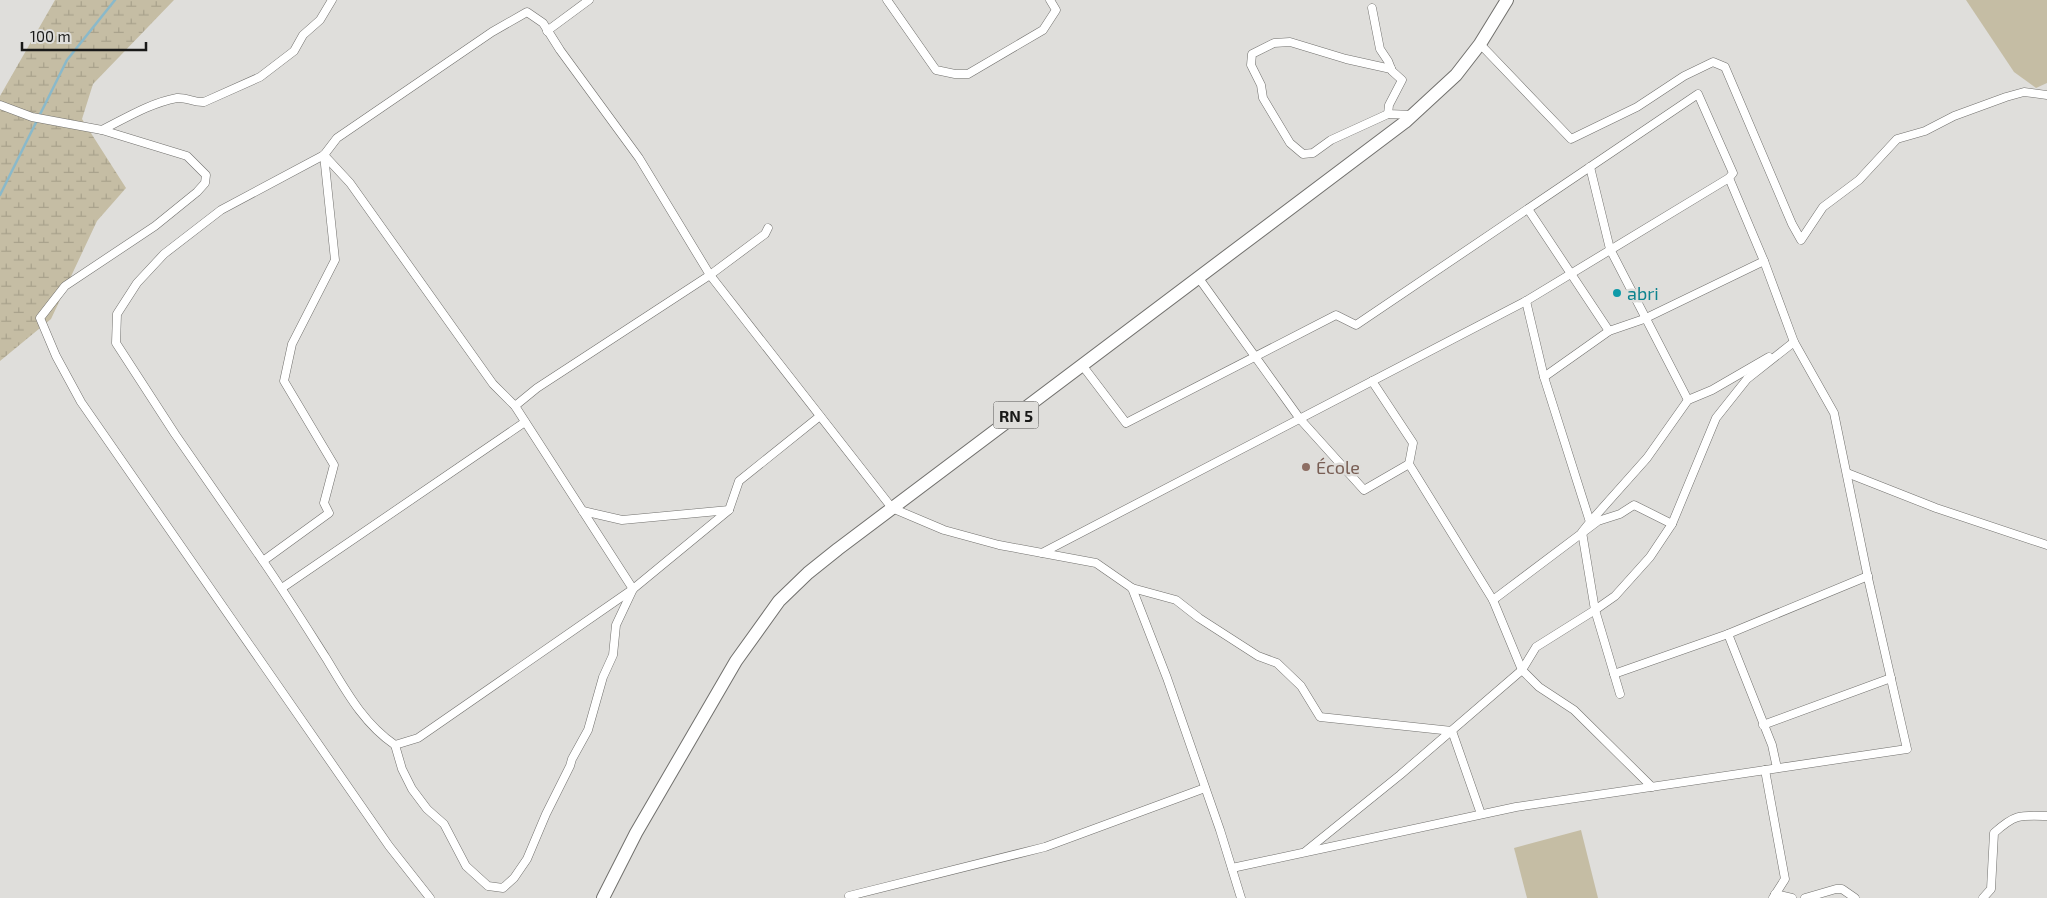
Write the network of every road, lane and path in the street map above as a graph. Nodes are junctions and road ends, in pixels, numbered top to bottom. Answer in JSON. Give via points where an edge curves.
{"nodes":[{"id":1,"x":332,"y":0,"type":"edge"},
{"id":2,"x":589,"y":0,"type":"edge"},
{"id":3,"x":887,"y":0,"type":"edge"},
{"id":4,"x":1050,"y":0,"type":"edge"},
{"id":5,"x":1505,"y":1,"type":"edge"},
{"id":6,"x":1372,"y":8,"type":"dead end"},
{"id":7,"x":546,"y":31,"type":"junction"},
{"id":8,"x":1480,"y":44,"type":"junction"},
{"id":9,"x":1391,"y":69,"type":"junction"},
{"id":10,"x":2047,"y":95,"type":"edge"},
{"id":11,"x":0,"y":105,"type":"edge"},
{"id":12,"x":1388,"y":114,"type":"junction"},
{"id":13,"x":1413,"y":115,"type":"junction"},
{"id":14,"x":102,"y":130,"type":"junction"},
{"id":15,"x":324,"y":155,"type":"junction"},
{"id":16,"x":1590,"y":167,"type":"junction"},
{"id":17,"x":1729,"y":178,"type":"junction"},
{"id":18,"x":1528,"y":209,"type":"junction"},
{"id":19,"x":768,"y":228,"type":"dead end"},
{"id":20,"x":1610,"y":249,"type":"junction"},
{"id":21,"x":1764,"y":261,"type":"junction"},
{"id":22,"x":1569,"y":274,"type":"junction"},
{"id":23,"x":710,"y":275,"type":"junction"},
{"id":24,"x":1198,"y":277,"type":"junction"},
{"id":25,"x":1526,"y":301,"type":"junction"},
{"id":26,"x":1644,"y":318,"type":"junction"},
{"id":27,"x":1609,"y":331,"type":"junction"},
{"id":28,"x":1794,"y":342,"type":"junction"},
{"id":29,"x":1256,"y":356,"type":"junction"},
{"id":30,"x":1082,"y":365,"type":"junction"},
{"id":31,"x":1544,"y":377,"type":"junction"},
{"id":32,"x":1372,"y":382,"type":"junction"},
{"id":33,"x":1688,"y":400,"type":"junction"},
{"id":34,"x":515,"y":406,"type":"junction"},
{"id":35,"x":820,"y":416,"type":"junction"},
{"id":36,"x":1300,"y":419,"type":"junction"},
{"id":37,"x":525,"y":422,"type":"junction"},
{"id":38,"x":1409,"y":464,"type":"junction"},
{"id":39,"x":1847,"y":474,"type":"junction"},
{"id":40,"x":892,"y":508,"type":"junction"},
{"id":41,"x":729,"y":510,"type":"junction"},
{"id":42,"x":583,"y":511,"type":"junction"},
{"id":43,"x":1590,"y":522,"type":"junction"},
{"id":44,"x":1672,"y":524,"type":"junction"},
{"id":45,"x":1582,"y":532,"type":"junction"},
{"id":46,"x":2047,"y":545,"type":"edge"},
{"id":47,"x":1042,"y":553,"type":"junction"},
{"id":48,"x":263,"y":561,"type":"junction"},
{"id":49,"x":1868,"y":576,"type":"junction"},
{"id":50,"x":282,"y":588,"type":"junction"},
{"id":51,"x":1132,"y":588,"type":"junction"},
{"id":52,"x":633,"y":589,"type":"junction"},
{"id":53,"x":1493,"y":600,"type":"junction"},
{"id":54,"x":1595,"y":610,"type":"junction"},
{"id":55,"x":1728,"y":634,"type":"junction"},
{"id":56,"x":1522,"y":670,"type":"junction"},
{"id":57,"x":1614,"y":674,"type":"junction"},
{"id":58,"x":1891,"y":678,"type":"junction"},
{"id":59,"x":1620,"y":694,"type":"dead end"},
{"id":60,"x":1763,"y":725,"type":"junction"},
{"id":61,"x":1452,"y":730,"type":"junction"},
{"id":62,"x":395,"y":745,"type":"junction"},
{"id":63,"x":1777,"y":768,"type":"junction"},
{"id":64,"x":1765,"y":770,"type":"junction"},
{"id":65,"x":1652,"y":787,"type":"junction"},
{"id":66,"x":1206,"y":788,"type":"junction"},
{"id":67,"x":1481,"y":814,"type":"junction"},
{"id":68,"x":2045,"y":816,"type":"edge"},
{"id":69,"x":2047,"y":825,"type":"edge"},
{"id":70,"x":1304,"y":852,"type":"junction"},
{"id":71,"x":1232,"y":868,"type":"junction"},
{"id":72,"x":849,"y":896,"type":"dead end"},
{"id":73,"x":1774,"y":896,"type":"edge"},
{"id":74,"x":430,"y":898,"type":"edge"},
{"id":75,"x":603,"y":898,"type":"edge"},
{"id":76,"x":1241,"y":898,"type":"edge"},
{"id":77,"x":1792,"y":898,"type":"edge"},
{"id":78,"x":1805,"y":898,"type":"edge"},
{"id":79,"x":1855,"y":898,"type":"edge"},
{"id":80,"x":1983,"y":898,"type":"edge"}],
"edges":[{"from":1,"to":14,"type":"street","via":[[320,20],[305,32],[294,51],[260,77],[204,102],[180,98],[151,106]]},
{"from":2,"to":7,"type":"street"},
{"from":3,"to":4,"type":"street","via":[[936,70],[955,74],[968,74],[1043,30],[1056,10]]},
{"from":5,"to":8,"type":"main road","number":"RN 5"},
{"from":6,"to":9,"type":"street","via":[[1380,49]]},
{"from":7,"to":15,"type":"street","via":[[543,23],[527,12],[492,32],[337,138]]},
{"from":7,"to":23,"type":"street","via":[[639,158]]},
{"from":8,"to":10,"type":"street","via":[[1571,139],[1713,62],[1725,68],[1801,240],[1823,208],[1859,180],[1897,139],[1925,131],[1954,116],[2006,97],[2024,92]]},
{"from":8,"to":13,"type":"main road","number":"RN 5","via":[[1450,82]]},
{"from":9,"to":12,"type":"street","via":[[1402,80],[1389,105]]},
{"from":9,"to":12,"type":"street","via":[[1290,42],[1274,43],[1255,51],[1250,59],[1268,108],[1290,143],[1302,154],[1313,153],[1331,140]]},
{"from":11,"to":14,"type":"street","via":[[32,117]]},
{"from":12,"to":13,"type":"street"},
{"from":13,"to":24,"type":"main road","number":"RN 5"},
{"from":14,"to":74,"type":"street","via":[[187,156],[206,175],[205,183],[155,226],[65,286],[40,318],[56,356],[86,410],[389,846]]},
{"from":15,"to":34,"type":"street","via":[[350,183],[494,384]]},
{"from":15,"to":48,"type":"street","via":[[335,260],[292,344],[284,381],[334,464],[324,503],[328,513]]},
{"from":15,"to":48,"type":"street","via":[[221,210],[164,254],[137,283],[117,314],[116,342]]},
{"from":16,"to":17,"type":"street","via":[[1698,94],[1733,173]]},
{"from":16,"to":18,"type":"street"},
{"from":16,"to":20,"type":"street"},
{"from":17,"to":20,"type":"street"},
{"from":17,"to":21,"type":"street"},
{"from":18,"to":22,"type":"street"},
{"from":18,"to":29,"type":"street","via":[[1356,325],[1336,315]]},
{"from":19,"to":23,"type":"street","via":[[765,234]]},
{"from":20,"to":22,"type":"street","via":[[1587,266]]},
{"from":20,"to":26,"type":"street"},
{"from":21,"to":26,"type":"street"},
{"from":21,"to":28,"type":"street"},
{"from":22,"to":25,"type":"street"},
{"from":22,"to":27,"type":"street"},
{"from":23,"to":34,"type":"street","via":[[537,388]]},
{"from":23,"to":35,"type":"street"},
{"from":24,"to":29,"type":"street"},
{"from":24,"to":30,"type":"main road","number":"RN 5"},
{"from":25,"to":31,"type":"street"},
{"from":25,"to":32,"type":"street"},
{"from":26,"to":27,"type":"street"},
{"from":26,"to":33,"type":"street"},
{"from":27,"to":31,"type":"street"},
{"from":28,"to":33,"type":"street","via":[[1712,390]]},
{"from":28,"to":39,"type":"street","via":[[1834,412]]},
{"from":28,"to":44,"type":"street","via":[[1747,379],[1716,418]]},
{"from":29,"to":30,"type":"street","via":[[1126,423]]},
{"from":29,"to":36,"type":"street"},
{"from":30,"to":40,"type":"main road","number":"RN 5"},
{"from":31,"to":43,"type":"street"},
{"from":32,"to":36,"type":"street"},
{"from":32,"to":38,"type":"street","via":[[1413,443]]},
{"from":33,"to":43,"type":"street","via":[[1647,458]]},
{"from":34,"to":37,"type":"street"},
{"from":35,"to":40,"type":"street"},
{"from":35,"to":41,"type":"street","via":[[739,481]]},
{"from":36,"to":38,"type":"street","via":[[1364,490]]},
{"from":36,"to":47,"type":"street"},
{"from":37,"to":42,"type":"street"},
{"from":37,"to":50,"type":"street"},
{"from":38,"to":53,"type":"street"},
{"from":39,"to":46,"type":"street"},
{"from":39,"to":49,"type":"street"},
{"from":40,"to":47,"type":"street","via":[[944,530]]},
{"from":40,"to":75,"type":"main road","number":"RN 5","via":[[795,584],[768,613],[688,742],[636,832]]},
{"from":41,"to":42,"type":"street","via":[[622,520]]},
{"from":41,"to":52,"type":"street"},
{"from":42,"to":52,"type":"street"},
{"from":43,"to":45,"type":"street"},
{"from":44,"to":45,"type":"street","via":[[1634,505]]},
{"from":44,"to":54,"type":"street","via":[[1650,557],[1614,596]]},
{"from":45,"to":53,"type":"street"},
{"from":45,"to":54,"type":"street"},
{"from":47,"to":51,"type":"street","via":[[1096,563]]},
{"from":48,"to":50,"type":"street"},
{"from":49,"to":55,"type":"street"},
{"from":49,"to":58,"type":"street"},
{"from":50,"to":62,"type":"street","via":[[355,705],[377,733]]},
{"from":51,"to":61,"type":"street","via":[[1176,600],[1258,656],[1277,663],[1300,686],[1320,717]]},
{"from":51,"to":66,"type":"street"},
{"from":52,"to":62,"type":"street","via":[[418,738]]},
{"from":52,"to":62,"type":"street","via":[[616,626],[614,655],[606,669],[588,730],[572,758],[528,858],[503,888],[488,886],[466,866],[444,824],[412,789]]},
{"from":53,"to":56,"type":"street"},
{"from":54,"to":56,"type":"street","via":[[1536,647]]},
{"from":54,"to":57,"type":"street"},
{"from":55,"to":57,"type":"street"},
{"from":55,"to":60,"type":"street"},
{"from":56,"to":61,"type":"street"},
{"from":56,"to":65,"type":"street","via":[[1539,688],[1574,710]]},
{"from":57,"to":59,"type":"street"},
{"from":58,"to":60,"type":"street"},
{"from":58,"to":63,"type":"street","via":[[1907,749]]},
{"from":60,"to":63,"type":"street"},
{"from":61,"to":67,"type":"street"},
{"from":61,"to":70,"type":"street"},
{"from":63,"to":64,"type":"street"},
{"from":64,"to":65,"type":"street"},
{"from":64,"to":73,"type":"street","via":[[1785,878]]},
{"from":65,"to":67,"type":"street"},
{"from":66,"to":71,"type":"street"},
{"from":66,"to":72,"type":"street","via":[[1045,847]]},
{"from":67,"to":70,"type":"street"},
{"from":68,"to":69,"type":"street"},
{"from":68,"to":80,"type":"street","via":[[2025,815],[2009,819],[1994,833],[1991,889]]},
{"from":70,"to":71,"type":"street"},
{"from":71,"to":76,"type":"street"},
{"from":73,"to":77,"type":"street"},
{"from":78,"to":79,"type":"street","via":[[1842,889]]}]}
